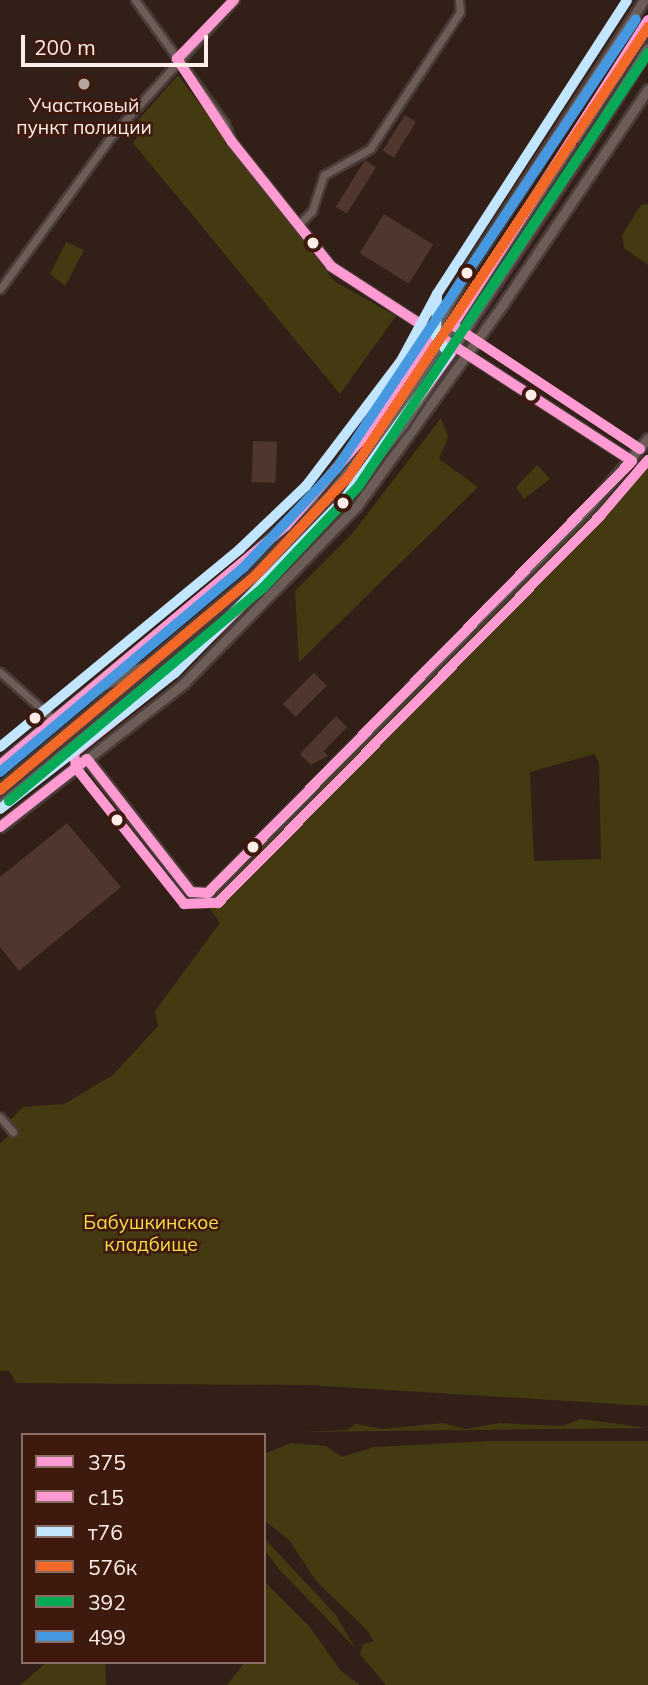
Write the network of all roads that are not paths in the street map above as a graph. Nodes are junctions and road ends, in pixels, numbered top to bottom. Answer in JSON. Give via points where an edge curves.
{"nodes":[{"id":1,"x":135,"y":0,"type":"edge"},
{"id":2,"x":234,"y":0,"type":"edge"},
{"id":3,"x":459,"y":0,"type":"edge"},
{"id":4,"x":645,"y":0,"type":"edge"},
{"id":5,"x":648,"y":27,"type":"edge"},
{"id":6,"x":648,"y":49,"type":"edge"},
{"id":7,"x":177,"y":59,"type":"junction"},
{"id":8,"x":648,"y":89,"type":"edge"},
{"id":9,"x":298,"y":225,"type":"junction"},
{"id":10,"x":0,"y":289,"type":"edge"},
{"id":11,"x":449,"y":300,"type":"junction"},
{"id":12,"x":434,"y":329,"type":"junction"},
{"id":13,"x":464,"y":351,"type":"junction"},
{"id":14,"x":413,"y":369,"type":"junction"},
{"id":15,"x":443,"y":389,"type":"junction"},
{"id":16,"x":648,"y":438,"type":"edge"},
{"id":17,"x":632,"y":461,"type":"junction"},
{"id":18,"x":170,"y":649,"type":"junction"},
{"id":19,"x":0,"y":672,"type":"edge"},
{"id":20,"x":85,"y":694,"type":"junction"},
{"id":21,"x":54,"y":720,"type":"junction"},
{"id":22,"x":87,"y":759,"type":"junction"},
{"id":23,"x":0,"y":765,"type":"edge"},
{"id":24,"x":0,"y":790,"type":"edge"},
{"id":25,"x":0,"y":806,"type":"edge"},
{"id":26,"x":0,"y":827,"type":"edge"},
{"id":27,"x":0,"y":1117,"type":"edge"},
{"id":28,"x":13,"y":1132,"type":"dead end"}],
"edges":[{"from":1,"to":7,"type":"street"},
{"from":2,"to":7,"type":"street"},
{"from":3,"to":9,"type":"street","via":[[460,12],[370,149],[324,175],[312,212]]},
{"from":4,"to":11,"type":"street"},
{"from":5,"to":18,"type":"main road","bridge":true,"via":[[392,418],[325,502],[254,577]]},
{"from":6,"to":25,"type":"main road","bridge":true,"via":[[403,425],[335,511],[217,628]]},
{"from":7,"to":9,"type":"street","via":[[225,124],[232,142]]},
{"from":7,"to":10,"type":"street","via":[[113,134]]},
{"from":8,"to":13,"type":"street"},
{"from":9,"to":12,"type":"street","via":[[336,270]]},
{"from":11,"to":12,"type":"street"},
{"from":11,"to":13,"type":"street","via":[[448,326]]},
{"from":12,"to":13,"type":"street"},
{"from":12,"to":14,"type":"street"},
{"from":13,"to":15,"type":"street"},
{"from":13,"to":17,"type":"street"},
{"from":14,"to":15,"type":"street","via":[[438,365]]},
{"from":14,"to":20,"type":"street","via":[[369,431],[286,526]]},
{"from":15,"to":22,"type":"street","via":[[357,506],[290,578],[184,683]]},
{"from":16,"to":17,"type":"street"},
{"from":17,"to":22,"type":"street","via":[[208,893],[191,892]]},
{"from":18,"to":20,"type":"street"},
{"from":18,"to":24,"type":"main road"},
{"from":19,"to":21,"type":"street"},
{"from":20,"to":21,"type":"street"},
{"from":21,"to":23,"type":"street"},
{"from":22,"to":26,"type":"street"},
{"from":27,"to":28,"type":"street"}]}
